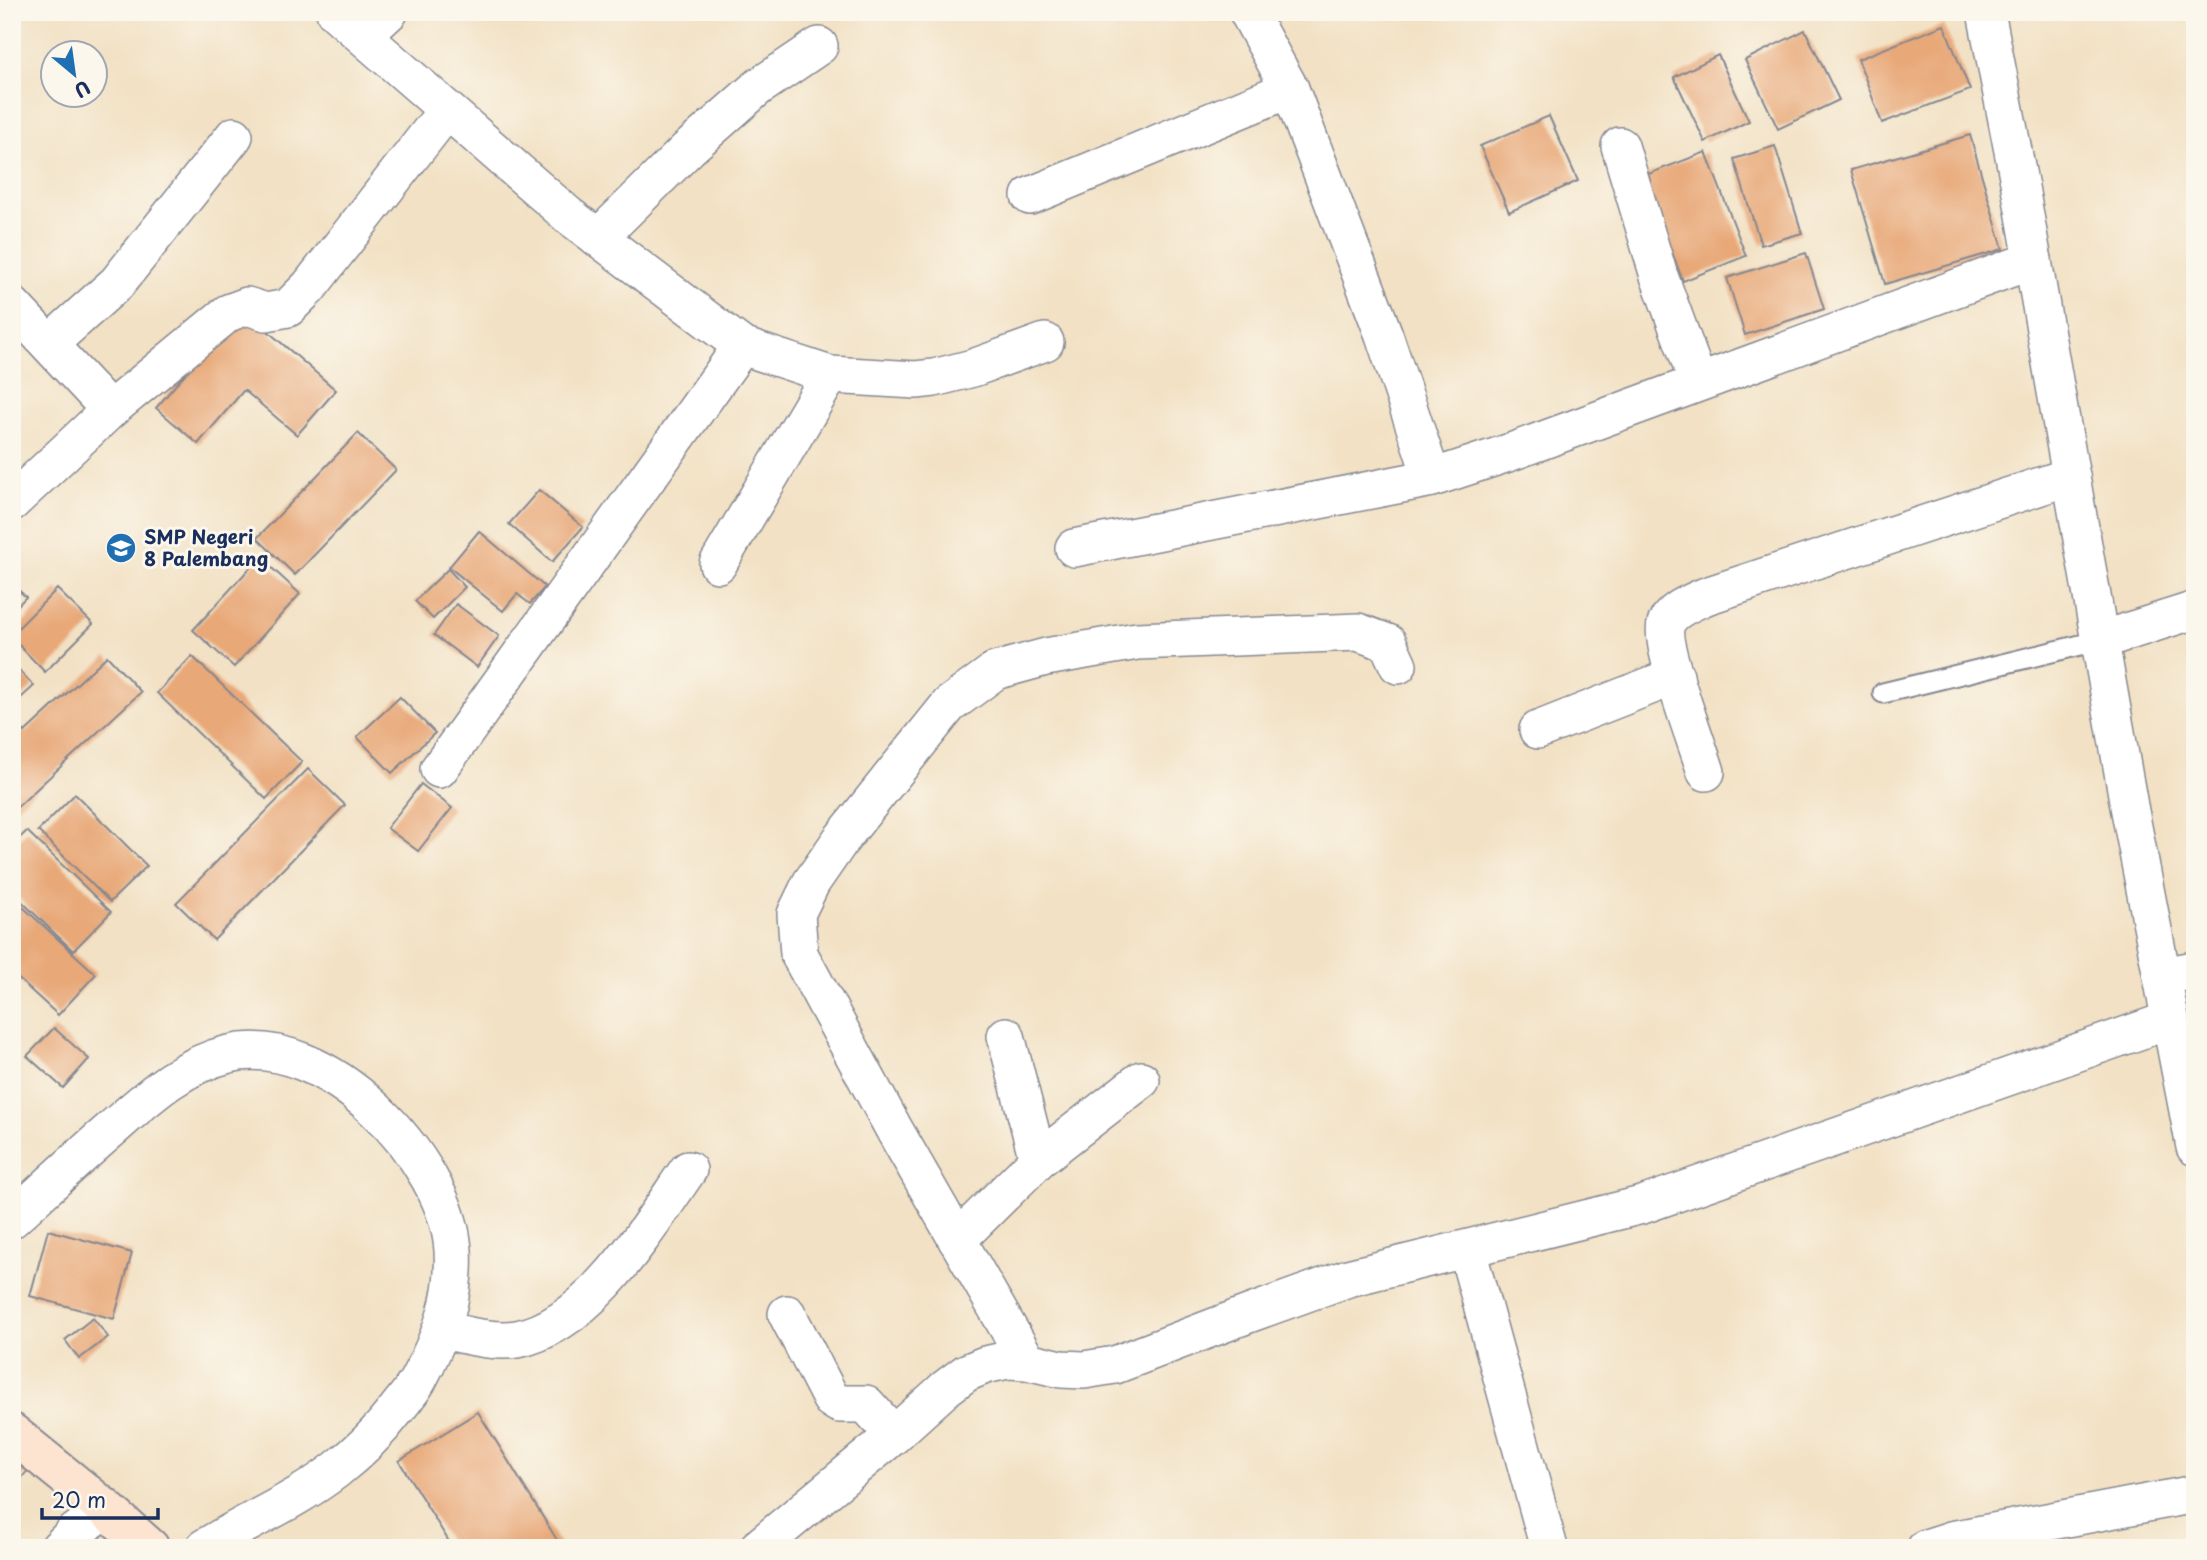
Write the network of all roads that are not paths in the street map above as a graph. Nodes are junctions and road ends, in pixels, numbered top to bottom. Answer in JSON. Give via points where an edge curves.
{"nodes":[{"id":1,"x":335,"y":12,"type":"edge"},
{"id":2,"x":1248,"y":12,"type":"edge"},
{"id":3,"x":1986,"y":12,"type":"edge"},
{"id":4,"x":376,"y":24,"type":"edge"},
{"id":5,"x":819,"y":46,"type":"dead end"},
{"id":6,"x":1290,"y":89,"type":"junction"},
{"id":7,"x":447,"y":110,"type":"junction"},
{"id":8,"x":234,"y":136,"type":"dead end"},
{"id":9,"x":1620,"y":146,"type":"dead end"},
{"id":10,"x":1030,"y":196,"type":"dead end"},
{"id":11,"x":598,"y":238,"type":"junction"},
{"id":12,"x":2033,"y":260,"type":"junction"},
{"id":13,"x":12,"y":305,"type":"edge"},
{"id":14,"x":1045,"y":342,"type":"dead end"},
{"id":15,"x":49,"y":344,"type":"junction"},
{"id":16,"x":742,"y":346,"type":"junction"},
{"id":17,"x":830,"y":375,"type":"junction"},
{"id":18,"x":1698,"y":382,"type":"junction"},
{"id":19,"x":110,"y":410,"type":"junction"},
{"id":20,"x":2071,"y":476,"type":"junction"},
{"id":21,"x":1432,"y":478,"type":"junction"},
{"id":22,"x":12,"y":502,"type":"edge"},
{"id":23,"x":1074,"y":548,"type":"dead end"},
{"id":24,"x":718,"y":564,"type":"dead end"},
{"id":25,"x":2195,"y":610,"type":"edge"},
{"id":26,"x":2101,"y":640,"type":"junction"},
{"id":27,"x":1398,"y":665,"type":"dead end"},
{"id":28,"x":1675,"y":676,"type":"junction"},
{"id":29,"x":1883,"y":693,"type":"dead end"},
{"id":30,"x":1538,"y":730,"type":"dead end"},
{"id":31,"x":439,"y":769,"type":"dead end"},
{"id":32,"x":1706,"y":772,"type":"dead end"},
{"id":33,"x":2178,"y":973,"type":"edge"},
{"id":34,"x":2170,"y":1020,"type":"junction"},
{"id":35,"x":1006,"y":1036,"type":"dead end"},
{"id":36,"x":1141,"y":1080,"type":"dead end"},
{"id":37,"x":2195,"y":1147,"type":"edge"},
{"id":38,"x":1038,"y":1160,"type":"junction"},
{"id":39,"x":688,"y":1170,"type":"dead end"},
{"id":40,"x":12,"y":1219,"type":"edge"},
{"id":41,"x":957,"y":1240,"type":"junction"},
{"id":42,"x":1467,"y":1250,"type":"junction"},
{"id":43,"x":787,"y":1314,"type":"dead end"},
{"id":44,"x":443,"y":1330,"type":"junction"},
{"id":45,"x":1027,"y":1361,"type":"junction"},
{"id":46,"x":12,"y":1433,"type":"edge"},
{"id":47,"x":894,"y":1434,"type":"junction"},
{"id":48,"x":2195,"y":1494,"type":"edge"},
{"id":49,"x":106,"y":1509,"type":"junction"},
{"id":50,"x":59,"y":1548,"type":"edge"},
{"id":51,"x":150,"y":1548,"type":"edge"},
{"id":52,"x":204,"y":1548,"type":"edge"},
{"id":53,"x":758,"y":1548,"type":"edge"},
{"id":54,"x":1549,"y":1548,"type":"edge"},
{"id":55,"x":1926,"y":1548,"type":"edge"}],
"edges":[{"from":1,"to":4,"type":"street"},
{"from":2,"to":6,"type":"street"},
{"from":3,"to":12,"type":"street"},
{"from":4,"to":7,"type":"street"},
{"from":5,"to":11,"type":"street","via":[[757,88]]},
{"from":6,"to":10,"type":"street"},
{"from":6,"to":21,"type":"street","via":[[1384,335]]},
{"from":7,"to":11,"type":"street"},
{"from":7,"to":19,"type":"street","via":[[309,288],[288,307],[266,312],[247,306],[228,313]]},
{"from":8,"to":15,"type":"street","via":[[117,283]]},
{"from":9,"to":18,"type":"street","via":[[1659,276]]},
{"from":11,"to":16,"type":"street"},
{"from":12,"to":18,"type":"street"},
{"from":12,"to":20,"type":"street"},
{"from":13,"to":15,"type":"street"},
{"from":14,"to":17,"type":"street","via":[[934,378]]},
{"from":15,"to":19,"type":"street"},
{"from":16,"to":17,"type":"street"},
{"from":16,"to":31,"type":"street"},
{"from":17,"to":24,"type":"street"},
{"from":18,"to":21,"type":"street"},
{"from":19,"to":22,"type":"street"},
{"from":20,"to":26,"type":"street"},
{"from":20,"to":28,"type":"street","via":[[1706,596],[1680,609],[1671,616],[1665,636]]},
{"from":21,"to":23,"type":"street"},
{"from":25,"to":26,"type":"street"},
{"from":26,"to":29,"type":"lane"},
{"from":26,"to":33,"type":"street"},
{"from":27,"to":41,"type":"street","via":[[1388,643],[1358,632],[1137,641],[995,671],[949,705],[840,841],[796,914],[799,954]]},
{"from":28,"to":30,"type":"street"},
{"from":28,"to":32,"type":"street"},
{"from":33,"to":34,"type":"street"},
{"from":34,"to":37,"type":"street"},
{"from":34,"to":42,"type":"street","via":[[1642,1205]]},
{"from":35,"to":38,"type":"street"},
{"from":36,"to":38,"type":"street"},
{"from":38,"to":41,"type":"street"},
{"from":39,"to":44,"type":"street","via":[[631,1252],[559,1323],[514,1339],[478,1338]]},
{"from":40,"to":44,"type":"street","via":[[164,1083],[229,1054],[279,1053],[338,1078],[393,1124],[439,1191],[453,1248]]},
{"from":41,"to":45,"type":"street"},
{"from":42,"to":45,"type":"street","via":[[1348,1278],[1115,1365],[1061,1369]]},
{"from":42,"to":54,"type":"street"},
{"from":43,"to":47,"type":"street","via":[[831,1399],[839,1404],[866,1404]]},
{"from":44,"to":52,"type":"street","via":[[416,1383],[357,1452],[313,1486]]},
{"from":45,"to":47,"type":"street","via":[[1009,1360],[966,1373]]},
{"from":46,"to":49,"type":"street"},
{"from":47,"to":53,"type":"street"},
{"from":48,"to":55,"type":"street"},
{"from":49,"to":50,"type":"street"},
{"from":49,"to":51,"type":"street"}]}
